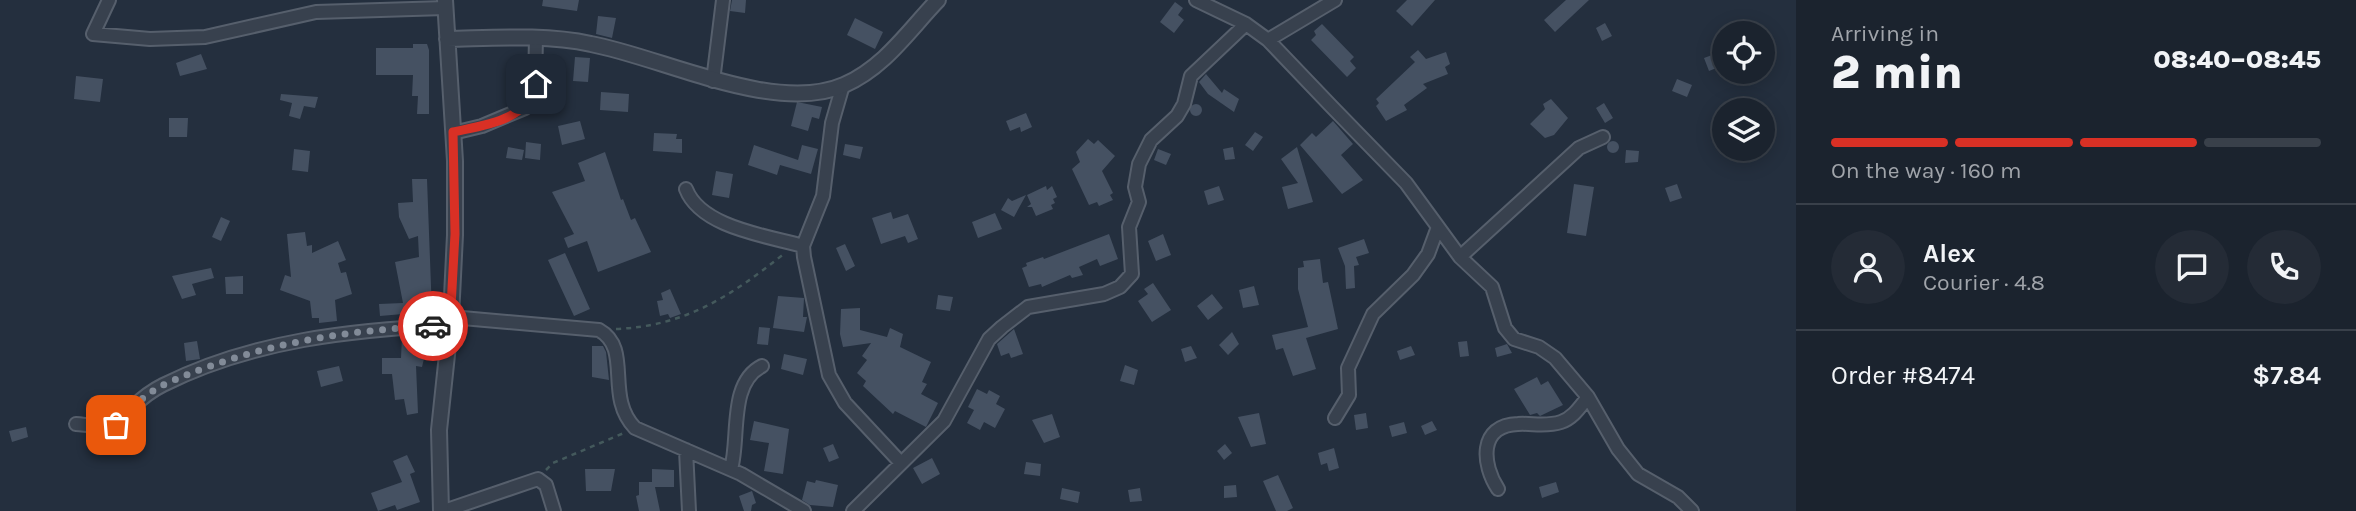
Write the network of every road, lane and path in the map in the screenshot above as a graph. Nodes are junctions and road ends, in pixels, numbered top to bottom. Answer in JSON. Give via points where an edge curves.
{"nodes":[{"id":1,"x":109,"y":0,"type":"edge"},
{"id":2,"x":723,"y":0,"type":"edge"},
{"id":3,"x":939,"y":0,"type":"edge"},
{"id":4,"x":1196,"y":0,"type":"edge"},
{"id":5,"x":1335,"y":0,"type":"edge"},
{"id":6,"x":445,"y":4,"type":"edge"},
{"id":7,"x":1245,"y":24,"type":"junction"},
{"id":8,"x":536,"y":38,"type":"junction"},
{"id":9,"x":447,"y":39,"type":"junction"},
{"id":10,"x":1268,"y":40,"type":"junction"},
{"id":11,"x":713,"y":81,"type":"junction"},
{"id":12,"x":843,"y":85,"type":"junction"},
{"id":13,"x":453,"y":132,"type":"junction"},
{"id":14,"x":1603,"y":137,"type":"dead end"},
{"id":15,"x":686,"y":189,"type":"dead end"},
{"id":16,"x":1438,"y":227,"type":"junction"},
{"id":17,"x":799,"y":244,"type":"junction"},
{"id":18,"x":1460,"y":257,"type":"junction"},
{"id":19,"x":451,"y":321,"type":"junction"},
{"id":20,"x":599,"y":330,"type":"junction"},
{"id":21,"x":762,"y":366,"type":"dead end"},
{"id":22,"x":1588,"y":397,"type":"junction"},
{"id":23,"x":1335,"y":418,"type":"dead end"},
{"id":24,"x":76,"y":424,"type":"dead end"},
{"id":25,"x":635,"y":428,"type":"junction"},
{"id":26,"x":686,"y":450,"type":"junction"},
{"id":27,"x":900,"y":462,"type":"junction"},
{"id":28,"x":731,"y":469,"type":"junction"},
{"id":29,"x":542,"y":480,"type":"junction"},
{"id":30,"x":1498,"y":489,"type":"dead end"},
{"id":31,"x":442,"y":511,"type":"edge"},
{"id":32,"x":554,"y":511,"type":"edge"},
{"id":33,"x":689,"y":511,"type":"edge"},
{"id":34,"x":804,"y":511,"type":"edge"},
{"id":35,"x":853,"y":511,"type":"edge"},
{"id":36,"x":1692,"y":511,"type":"edge"}],
"edges":[{"from":1,"to":6,"type":"street","via":[[93,34],[150,39],[205,37],[316,12]]},
{"from":2,"to":11,"type":"street"},
{"from":3,"to":12,"type":"street","via":[[883,60]]},
{"from":4,"to":7,"type":"street"},
{"from":5,"to":10,"type":"street"},
{"from":6,"to":9,"type":"street"},
{"from":7,"to":10,"type":"street"},
{"from":7,"to":27,"type":"street","via":[[1191,76],[1177,116],[1154,136],[1139,164],[1135,187],[1139,202],[1129,227],[1132,274],[1120,286],[1087,300],[1041,303],[1017,314],[989,340],[944,421]]},
{"from":8,"to":9,"type":"street"},
{"from":8,"to":11,"type":"street","via":[[628,52]]},
{"from":8,"to":13,"type":"street","via":[[536,84],[526,108]]},
{"from":9,"to":13,"type":"street"},
{"from":10,"to":16,"type":"street","via":[[1406,183]]},
{"from":11,"to":12,"type":"street","via":[[803,93]]},
{"from":12,"to":17,"type":"street","via":[[832,123],[823,196]]},
{"from":13,"to":19,"type":"street"},
{"from":14,"to":18,"type":"street","via":[[1579,148]]},
{"from":15,"to":17,"type":"street","via":[[690,199],[742,231]]},
{"from":16,"to":18,"type":"street"},
{"from":16,"to":23,"type":"street","via":[[1428,254],[1413,275],[1373,314],[1348,368],[1349,396]]},
{"from":17,"to":20,"type":"path","via":[[741,286],[691,314],[648,328]]},
{"from":17,"to":27,"type":"street","via":[[829,375],[845,403]]},
{"from":18,"to":22,"type":"street","via":[[1492,287],[1505,328],[1514,339],[1555,358]]},
{"from":19,"to":20,"type":"street"},
{"from":19,"to":24,"type":"street","via":[[290,341],[162,386],[116,425]]},
{"from":19,"to":31,"type":"street","via":[[439,430]]},
{"from":20,"to":25,"type":"street","via":[[616,347],[619,403]]},
{"from":21,"to":28,"type":"street","via":[[752,371],[741,390]]},
{"from":22,"to":30,"type":"street","via":[[1569,419],[1508,425],[1494,435],[1485,456]]},
{"from":22,"to":36,"type":"street","via":[[1638,474],[1678,497]]},
{"from":25,"to":26,"type":"street"},
{"from":25,"to":29,"type":"path","via":[[549,465]]},
{"from":26,"to":28,"type":"street"},
{"from":26,"to":33,"type":"street"},
{"from":27,"to":35,"type":"street"},
{"from":28,"to":34,"type":"street"},
{"from":29,"to":31,"type":"street"},
{"from":29,"to":32,"type":"street"}]}
